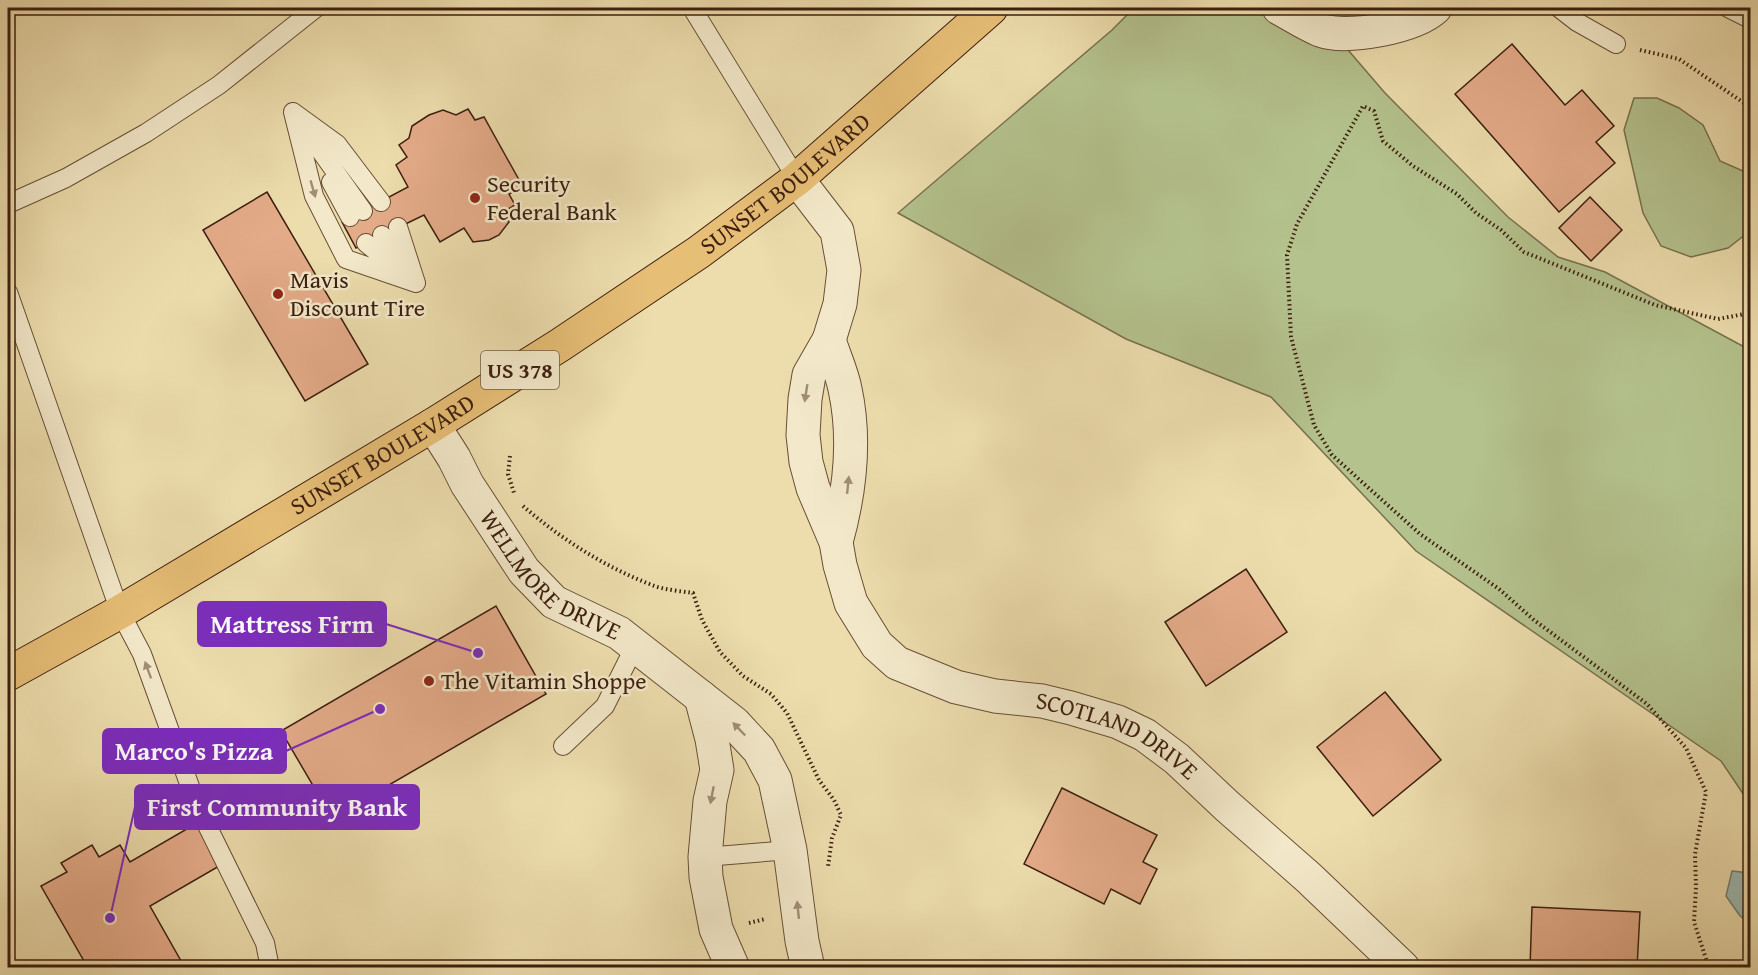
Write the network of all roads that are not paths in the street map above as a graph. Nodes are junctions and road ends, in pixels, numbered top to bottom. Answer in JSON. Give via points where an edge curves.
{"nodes":[{"id":1,"x":316,"y":8,"type":"edge"},
{"id":2,"x":692,"y":8,"type":"edge"},
{"id":3,"x":991,"y":8,"type":"edge"},
{"id":4,"x":1279,"y":8,"type":"edge"},
{"id":5,"x":1435,"y":8,"type":"edge"},
{"id":6,"x":1559,"y":8,"type":"edge"},
{"id":7,"x":1728,"y":8,"type":"edge"},
{"id":8,"x":1750,"y":19,"type":"edge"},
{"id":9,"x":1616,"y":45,"type":"road end"},
{"id":10,"x":293,"y":112,"type":"junction"},
{"id":11,"x":797,"y":179,"type":"junction"},
{"id":12,"x":381,"y":202,"type":"dead end"},
{"id":13,"x":8,"y":204,"type":"edge"},
{"id":14,"x":357,"y":214,"type":"dead end"},
{"id":15,"x":416,"y":283,"type":"junction"},
{"id":16,"x":8,"y":292,"type":"edge"},
{"id":17,"x":829,"y":340,"type":"junction"},
{"id":18,"x":433,"y":425,"type":"junction"},
{"id":19,"x":836,"y":542,"type":"junction"},
{"id":20,"x":120,"y":612,"type":"junction"},
{"id":21,"x":635,"y":646,"type":"junction"},
{"id":22,"x":8,"y":674,"type":"edge"},
{"id":23,"x":700,"y":697,"type":"junction"},
{"id":24,"x":563,"y":746,"type":"dead end"},
{"id":25,"x":790,"y":850,"type":"junction"},
{"id":26,"x":705,"y":857,"type":"junction"},
{"id":27,"x":270,"y":968,"type":"edge"},
{"id":28,"x":733,"y":968,"type":"edge"},
{"id":29,"x":808,"y":968,"type":"edge"},
{"id":30,"x":1403,"y":968,"type":"edge"}],
"edges":[{"from":1,"to":13,"type":"lane","via":[[219,85],[147,133],[66,178]]},
{"from":2,"to":11,"type":"lane"},
{"from":3,"to":11,"type":"main road","name":"SUNSET BOULEVARD","number":"US 378"},
{"from":4,"to":5,"type":"street","via":[[1322,30],[1343,33],[1393,28]]},
{"from":6,"to":9,"type":"lane"},
{"from":7,"to":8,"type":"lane"},
{"from":10,"to":12,"type":"lane","via":[[337,144]]},
{"from":10,"to":14,"type":"lane"},
{"from":10,"to":15,"type":"lane","one_way":true,"via":[[314,196],[346,259]]},
{"from":11,"to":17,"type":"street","name":"SCOTLAND DRIVE","via":[[837,231],[839,240],[844,270],[840,304]]},
{"from":11,"to":18,"type":"main road","name":"SUNSET BOULEVARD","number":"US 378","via":[[689,259]]},
{"from":15,"to":15,"type":"lane","via":[[382,235]]},
{"from":16,"to":20,"type":"lane"},
{"from":19,"to":17,"type":"street","name":"SCOTLAND DRIVE","one_way":true,"via":[[846,507],[851,448],[845,388]]},
{"from":17,"to":19,"type":"street","name":"SCOTLAND DRIVE","one_way":true,"via":[[809,375],[803,435],[813,488]]},
{"from":18,"to":20,"type":"main road","name":"SUNSET BOULEVARD","number":"US 378"},
{"from":18,"to":21,"type":"street","name":"WELLMORE DRIVE","via":[[524,571],[554,602],[619,633]]},
{"from":19,"to":30,"type":"street","name":"SCOTLAND DRIVE","via":[[851,603],[877,645],[897,663],[956,687],[1071,708],[1145,735],[1310,878]]},
{"from":20,"to":22,"type":"main road","name":"SUNSET BOULEVARD","number":"US 378"},
{"from":27,"to":20,"type":"lane","one_way":true,"via":[[265,944],[196,803],[142,654]]},
{"from":21,"to":23,"type":"street","name":"WELLMORE DRIVE"},
{"from":21,"to":24,"type":"lane","via":[[605,706]]},
{"from":25,"to":23,"type":"street","name":"WELLMORE DRIVE","one_way":true,"via":[[775,780],[759,750],[734,723]]},
{"from":23,"to":26,"type":"street","one_way":true,"via":[[717,770]]},
{"from":25,"to":26,"type":"lane"},
{"from":29,"to":25,"type":"street","name":"WELLMORE DRIVE","one_way":true},
{"from":26,"to":28,"type":"street","via":[[716,929]]}]}
